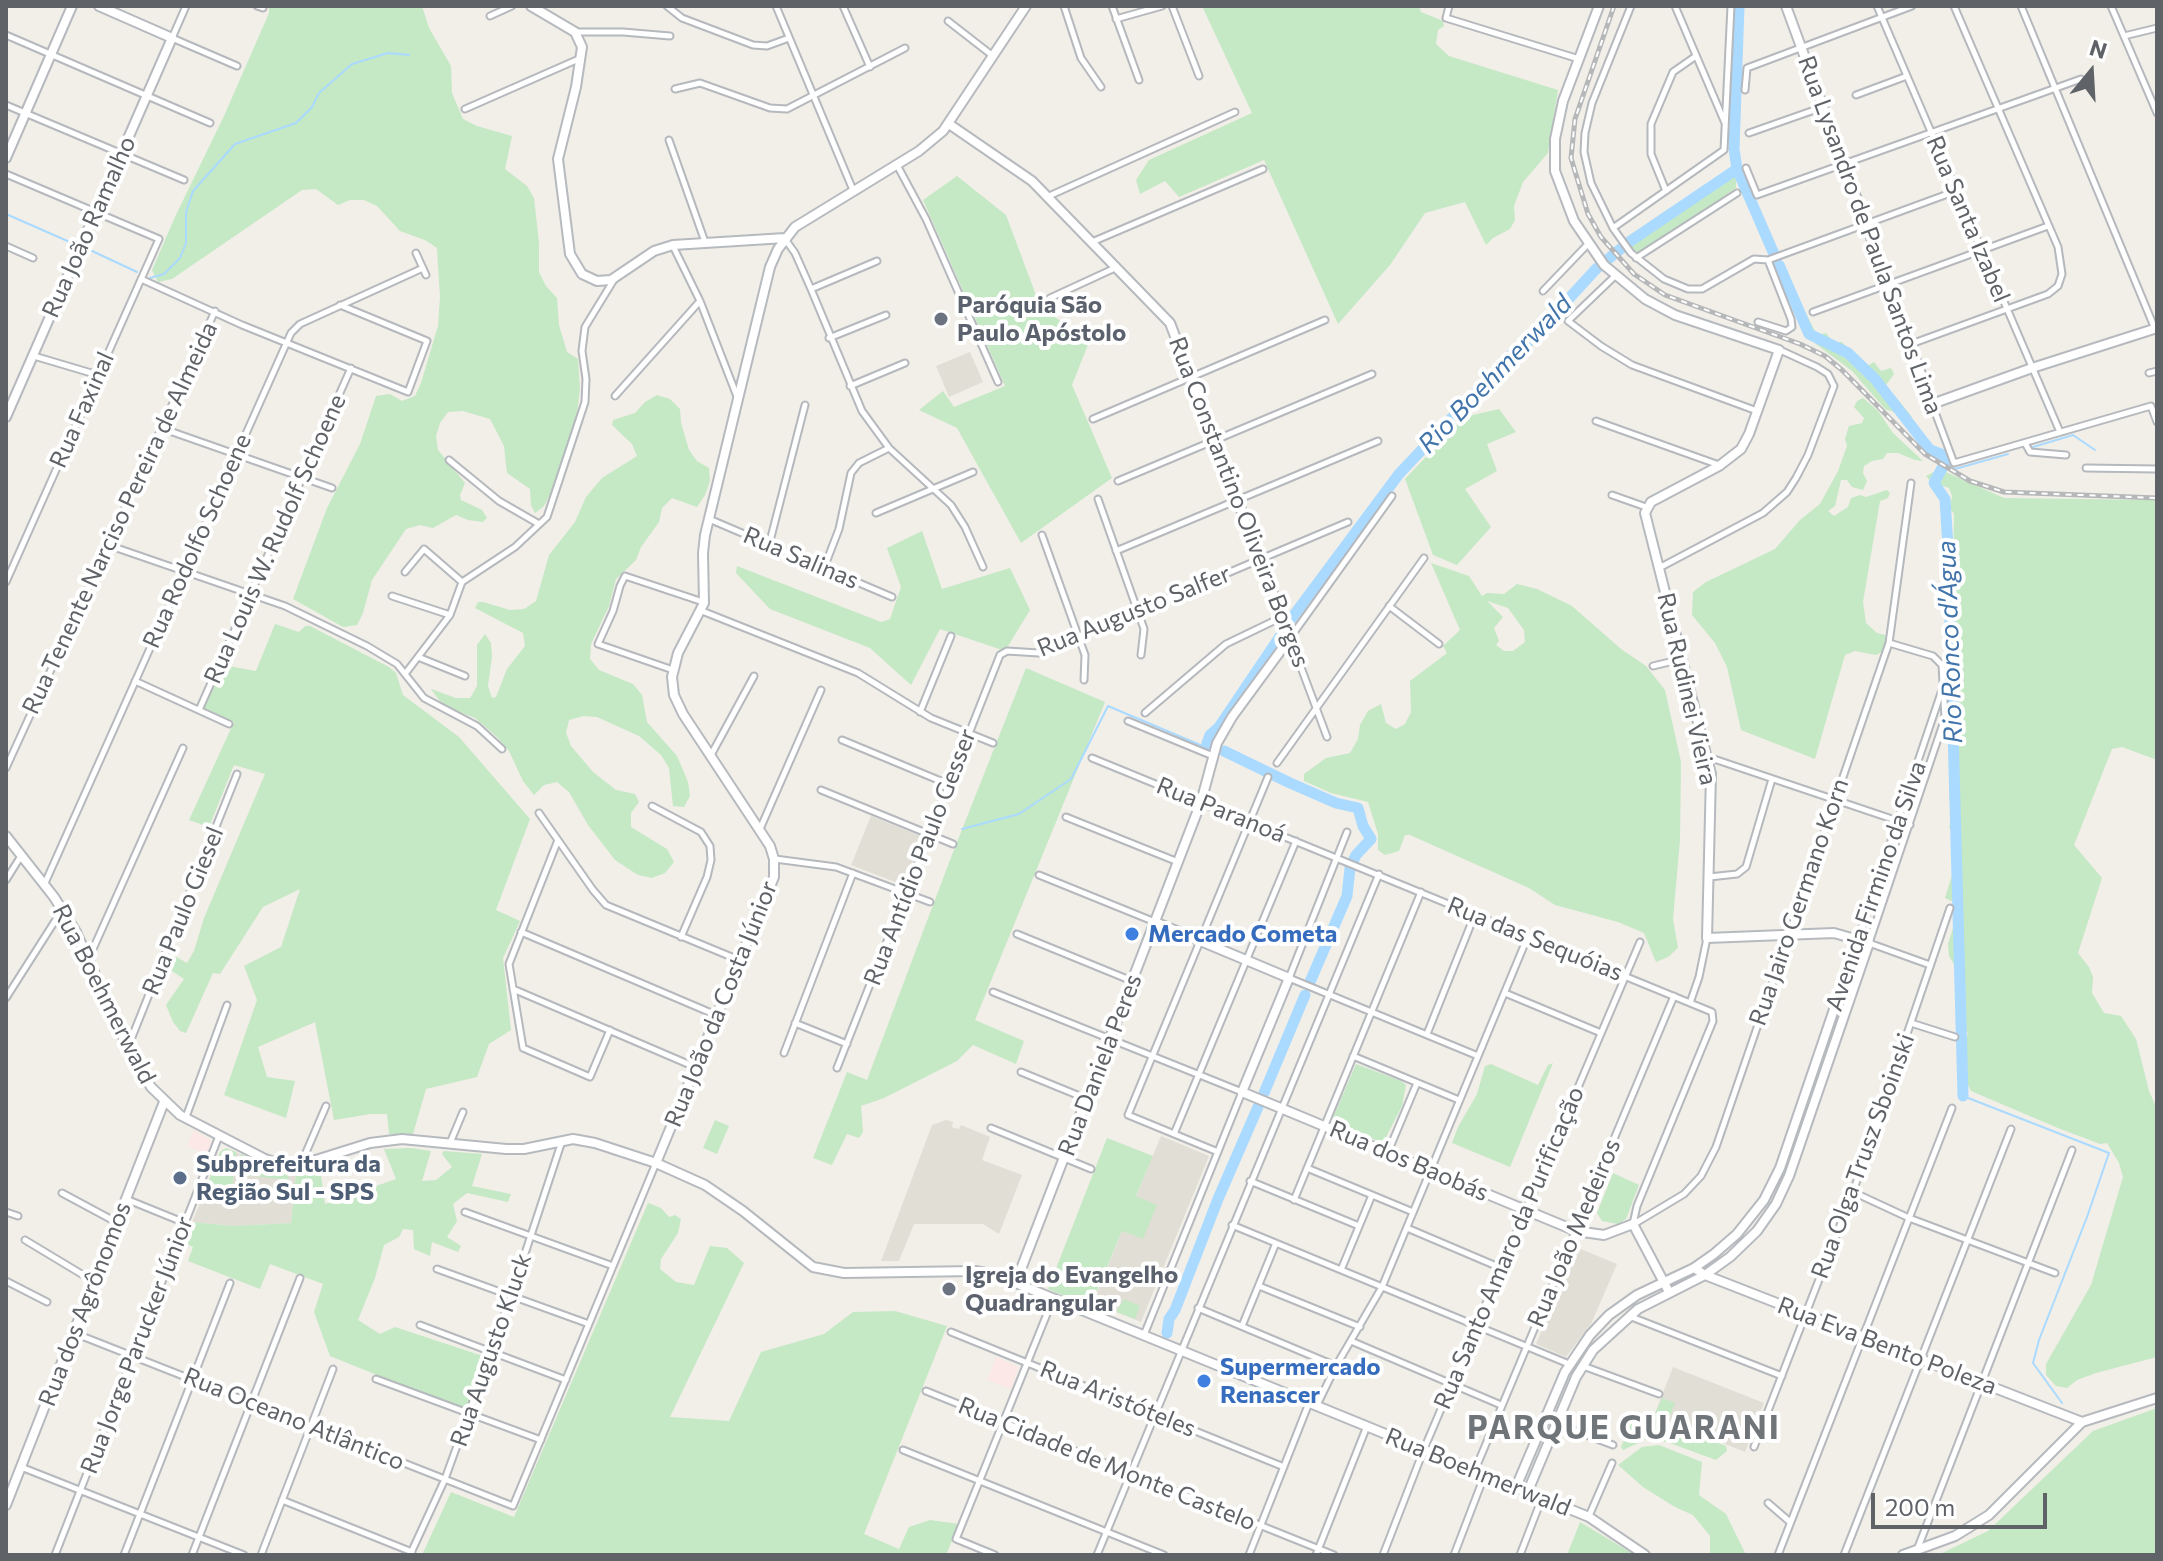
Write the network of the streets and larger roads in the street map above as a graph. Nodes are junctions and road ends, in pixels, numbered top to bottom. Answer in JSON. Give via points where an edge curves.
{"nodes":[{"id":1,"x":72,"y":6,"type":"edge"},
{"id":2,"x":99,"y":6,"type":"edge"},
{"id":3,"x":186,"y":6,"type":"edge"},
{"id":4,"x":512,"y":6,"type":"edge"},
{"id":5,"x":531,"y":6,"type":"edge"},
{"id":6,"x":667,"y":6,"type":"edge"},
{"id":7,"x":776,"y":6,"type":"edge"},
{"id":8,"x":843,"y":6,"type":"edge"},
{"id":9,"x":1026,"y":6,"type":"edge"},
{"id":10,"x":1064,"y":6,"type":"edge"},
{"id":11,"x":1112,"y":6,"type":"edge"},
{"id":12,"x":1162,"y":6,"type":"edge"},
{"id":13,"x":1172,"y":6,"type":"edge"},
{"id":14,"x":1449,"y":6,"type":"edge"},
{"id":15,"x":1599,"y":6,"type":"edge"},
{"id":16,"x":1631,"y":6,"type":"edge"},
{"id":17,"x":1675,"y":6,"type":"edge"},
{"id":18,"x":1731,"y":6,"type":"edge"},
{"id":19,"x":1786,"y":6,"type":"edge"},
{"id":20,"x":1877,"y":6,"type":"edge"},
{"id":21,"x":1912,"y":6,"type":"edge"},
{"id":22,"x":1954,"y":6,"type":"edge"},
{"id":23,"x":2021,"y":6,"type":"edge"},
{"id":24,"x":2111,"y":6,"type":"edge"},
{"id":25,"x":490,"y":16,"type":"dead end"},
{"id":26,"x":1882,"y":17,"type":"junction"},
{"id":27,"x":1116,"y":19,"type":"junction"},
{"id":28,"x":948,"y":21,"type":"dead end"},
{"id":29,"x":2157,"y":28,"type":"edge"},
{"id":30,"x":575,"y":32,"type":"junction"},
{"id":31,"x":6,"y":35,"type":"edge"},
{"id":32,"x":670,"y":36,"type":"dead end"},
{"id":33,"x":2124,"y":36,"type":"junction"},
{"id":34,"x":172,"y":38,"type":"junction"},
{"id":35,"x":789,"y":38,"type":"junction"},
{"id":36,"x":1801,"y":47,"type":"junction"},
{"id":37,"x":905,"y":48,"type":"dead end"},
{"id":38,"x":51,"y":55,"type":"junction"},
{"id":39,"x":994,"y":56,"type":"junction"},
{"id":40,"x":1696,"y":56,"type":"junction"},
{"id":41,"x":582,"y":58,"type":"junction"},
{"id":42,"x":1579,"y":59,"type":"junction"},
{"id":43,"x":237,"y":66,"type":"dead end"},
{"id":44,"x":870,"y":67,"type":"junction"},
{"id":45,"x":1199,"y":76,"type":"dead end"},
{"id":46,"x":1907,"y":76,"type":"junction"},
{"id":47,"x":2081,"y":79,"type":"dead end"},
{"id":48,"x":1139,"y":80,"type":"dead end"},
{"id":49,"x":1101,"y":87,"type":"dead end"},
{"id":50,"x":2055,"y":88,"type":"junction"},
{"id":51,"x":675,"y":89,"type":"dead end"},
{"id":52,"x":1745,"y":90,"type":"dead end"},
{"id":53,"x":1856,"y":95,"type":"dead end"},
{"id":54,"x":147,"y":96,"type":"junction"},
{"id":55,"x":814,"y":96,"type":"junction"},
{"id":56,"x":6,"y":105,"type":"edge"},
{"id":57,"x":1823,"y":107,"type":"junction"},
{"id":58,"x":465,"y":109,"type":"dead end"},
{"id":59,"x":1997,"y":110,"type":"junction"},
{"id":60,"x":1235,"y":112,"type":"dead end"},
{"id":61,"x":26,"y":113,"type":"junction"},
{"id":62,"x":2157,"y":113,"type":"edge"},
{"id":63,"x":210,"y":123,"type":"dead end"},
{"id":64,"x":949,"y":124,"type":"junction"},
{"id":65,"x":1725,"y":124,"type":"junction"},
{"id":66,"x":1749,"y":133,"type":"dead end"},
{"id":67,"x":1932,"y":134,"type":"junction"},
{"id":68,"x":669,"y":140,"type":"dead end"},
{"id":69,"x":121,"y":154,"type":"junction"},
{"id":70,"x":6,"y":158,"type":"edge"},
{"id":71,"x":896,"y":164,"type":"junction"},
{"id":72,"x":1844,"y":165,"type":"junction"},
{"id":73,"x":1746,"y":168,"type":"dead end"},
{"id":74,"x":1263,"y":169,"type":"dead end"},
{"id":75,"x":6,"y":174,"type":"edge"},
{"id":76,"x":184,"y":180,"type":"dead end"},
{"id":77,"x":853,"y":190,"type":"junction"},
{"id":78,"x":1666,"y":191,"type":"junction"},
{"id":79,"x":1956,"y":191,"type":"junction"},
{"id":80,"x":1737,"y":193,"type":"dead end"},
{"id":81,"x":1048,"y":197,"type":"junction"},
{"id":82,"x":96,"y":212,"type":"junction"},
{"id":83,"x":1866,"y":225,"type":"junction"},
{"id":84,"x":2048,"y":226,"type":"junction"},
{"id":85,"x":1613,"y":228,"type":"junction"},
{"id":86,"x":785,"y":238,"type":"junction"},
{"id":87,"x":1091,"y":242,"type":"junction"},
{"id":88,"x":706,"y":243,"type":"junction"},
{"id":89,"x":1588,"y":244,"type":"junction"},
{"id":90,"x":673,"y":245,"type":"junction"},
{"id":91,"x":6,"y":246,"type":"edge"},
{"id":92,"x":1982,"y":250,"type":"junction"},
{"id":93,"x":416,"y":253,"type":"dead end"},
{"id":94,"x":33,"y":258,"type":"dead end"},
{"id":95,"x":1636,"y":258,"type":"junction"},
{"id":96,"x":1768,"y":260,"type":"junction"},
{"id":97,"x":877,"y":261,"type":"dead end"},
{"id":98,"x":423,"y":268,"type":"junction"},
{"id":99,"x":1116,"y":268,"type":"junction"},
{"id":100,"x":426,"y":275,"type":"dead end"},
{"id":101,"x":1615,"y":276,"type":"junction"},
{"id":102,"x":615,"y":278,"type":"junction"},
{"id":103,"x":141,"y":279,"type":"junction"},
{"id":104,"x":1888,"y":284,"type":"junction"},
{"id":105,"x":811,"y":289,"type":"junction"},
{"id":106,"x":1543,"y":291,"type":"dead end"},
{"id":107,"x":1050,"y":298,"type":"dead end"},
{"id":108,"x":700,"y":301,"type":"junction"},
{"id":109,"x":340,"y":305,"type":"junction"},
{"id":110,"x":2007,"y":309,"type":"junction"},
{"id":111,"x":215,"y":311,"type":"junction"},
{"id":112,"x":1813,"y":312,"type":"dead end"},
{"id":113,"x":886,"y":315,"type":"dead end"},
{"id":114,"x":1325,"y":320,"type":"dead end"},
{"id":115,"x":1758,"y":322,"type":"dead end"},
{"id":116,"x":2156,"y":329,"type":"edge"},
{"id":117,"x":829,"y":338,"type":"junction"},
{"id":118,"x":287,"y":341,"type":"junction"},
{"id":119,"x":1910,"y":344,"type":"junction"},
{"id":120,"x":1779,"y":350,"type":"junction"},
{"id":121,"x":33,"y":355,"type":"junction"},
{"id":122,"x":905,"y":363,"type":"dead end"},
{"id":123,"x":351,"y":368,"type":"junction"},
{"id":124,"x":2032,"y":368,"type":"junction"},
{"id":125,"x":2157,"y":371,"type":"edge"},
{"id":126,"x":2149,"y":373,"type":"dead end"},
{"id":127,"x":1372,"y":374,"type":"dead end"},
{"id":128,"x":98,"y":375,"type":"junction"},
{"id":129,"x":1192,"y":377,"type":"junction"},
{"id":130,"x":998,"y":382,"type":"dead end"},
{"id":131,"x":850,"y":386,"type":"junction"},
{"id":132,"x":11,"y":394,"type":"edge"},
{"id":133,"x":615,"y":396,"type":"dead end"},
{"id":134,"x":739,"y":401,"type":"junction"},
{"id":135,"x":1932,"y":404,"type":"junction"},
{"id":136,"x":805,"y":405,"type":"dead end"},
{"id":137,"x":1757,"y":411,"type":"junction"},
{"id":138,"x":6,"y":417,"type":"edge"},
{"id":139,"x":1093,"y":419,"type":"dead end"},
{"id":140,"x":1596,"y":421,"type":"dead end"},
{"id":141,"x":2157,"y":422,"type":"edge"},
{"id":142,"x":161,"y":428,"type":"junction"},
{"id":143,"x":2060,"y":432,"type":"junction"},
{"id":144,"x":1215,"y":440,"type":"junction"},
{"id":145,"x":1378,"y":441,"type":"dead end"},
{"id":146,"x":2025,"y":443,"type":"junction"},
{"id":147,"x":889,"y":448,"type":"junction"},
{"id":148,"x":236,"y":454,"type":"junction"},
{"id":149,"x":2066,"y":455,"type":"dead end"},
{"id":150,"x":449,"y":460,"type":"dead end"},
{"id":151,"x":1719,"y":466,"type":"junction"},
{"id":152,"x":2086,"y":468,"type":"dead end"},
{"id":153,"x":2157,"y":469,"type":"edge"},
{"id":154,"x":973,"y":472,"type":"dead end"},
{"id":155,"x":302,"y":477,"type":"junction"},
{"id":156,"x":1118,"y":481,"type":"dead end"},
{"id":157,"x":1911,"y":483,"type":"dead end"},
{"id":158,"x":332,"y":488,"type":"dead end"},
{"id":159,"x":935,"y":488,"type":"junction"},
{"id":160,"x":1612,"y":495,"type":"dead end"},
{"id":161,"x":1392,"y":496,"type":"dead end"},
{"id":162,"x":1098,"y":499,"type":"dead end"},
{"id":163,"x":1238,"y":500,"type":"junction"},
{"id":164,"x":1646,"y":507,"type":"junction"},
{"id":165,"x":876,"y":513,"type":"dead end"},
{"id":166,"x":709,"y":519,"type":"junction"},
{"id":167,"x":1348,"y":522,"type":"dead end"},
{"id":168,"x":539,"y":524,"type":"junction"},
{"id":169,"x":1042,"y":535,"type":"dead end"},
{"id":170,"x":108,"y":545,"type":"junction"},
{"id":171,"x":769,"y":545,"type":"junction"},
{"id":172,"x":1116,"y":551,"type":"junction"},
{"id":173,"x":1424,"y":558,"type":"dead end"},
{"id":174,"x":1260,"y":559,"type":"junction"},
{"id":175,"x":983,"y":567,"type":"dead end"},
{"id":176,"x":824,"y":568,"type":"junction"},
{"id":177,"x":1658,"y":568,"type":"junction"},
{"id":178,"x":184,"y":571,"type":"junction"},
{"id":179,"x":405,"y":572,"type":"dead end"},
{"id":180,"x":6,"y":582,"type":"edge"},
{"id":181,"x":462,"y":582,"type":"junction"},
{"id":182,"x":251,"y":594,"type":"junction"},
{"id":183,"x":392,"y":596,"type":"dead end"},
{"id":184,"x":892,"y":597,"type":"dead end"},
{"id":185,"x":1389,"y":606,"type":"junction"},
{"id":186,"x":703,"y":607,"type":"junction"},
{"id":187,"x":1138,"y":611,"type":"junction"},
{"id":188,"x":450,"y":615,"type":"junction"},
{"id":189,"x":1282,"y":617,"type":"junction"},
{"id":190,"x":951,"y":636,"type":"dead end"},
{"id":191,"x":1079,"y":636,"type":"junction"},
{"id":192,"x":1290,"y":638,"type":"junction"},
{"id":193,"x":1889,"y":643,"type":"junction"},
{"id":194,"x":1439,"y":644,"type":"dead end"},
{"id":195,"x":1007,"y":651,"type":"joint"},
{"id":196,"x":1141,"y":655,"type":"dead end"},
{"id":197,"x":418,"y":657,"type":"junction"},
{"id":198,"x":1682,"y":659,"type":"junction"},
{"id":199,"x":1653,"y":666,"type":"dead end"},
{"id":200,"x":673,"y":670,"type":"junction"},
{"id":201,"x":405,"y":674,"type":"junction"},
{"id":202,"x":465,"y":676,"type":"dead end"},
{"id":203,"x":754,"y":676,"type":"dead end"},
{"id":204,"x":1084,"y":680,"type":"dead end"},
{"id":205,"x":135,"y":681,"type":"junction"},
{"id":206,"x":1945,"y":683,"type":"junction"},
{"id":207,"x":821,"y":690,"type":"dead end"},
{"id":208,"x":1316,"y":708,"type":"junction"},
{"id":209,"x":199,"y":710,"type":"junction"},
{"id":210,"x":920,"y":712,"type":"junction"},
{"id":211,"x":1145,"y":713,"type":"dead end"},
{"id":212,"x":1128,"y":721,"type":"dead end"},
{"id":213,"x":229,"y":724,"type":"dead end"},
{"id":214,"x":968,"y":734,"type":"junction"},
{"id":215,"x":1327,"y":737,"type":"dead end"},
{"id":216,"x":842,"y":740,"type":"dead end"},
{"id":217,"x":993,"y":743,"type":"dead end"},
{"id":218,"x":183,"y":748,"type":"dead end"},
{"id":219,"x":502,"y":749,"type":"dead end"},
{"id":220,"x":710,"y":756,"type":"junction"},
{"id":221,"x":1213,"y":756,"type":"junction"},
{"id":222,"x":1708,"y":757,"type":"junction"},
{"id":223,"x":1092,"y":758,"type":"dead end"},
{"id":224,"x":1277,"y":763,"type":"dead end"},
{"id":225,"x":6,"y":768,"type":"edge"},
{"id":226,"x":237,"y":774,"type":"dead end"},
{"id":227,"x":1268,"y":777,"type":"dead end"},
{"id":228,"x":1772,"y":779,"type":"junction"},
{"id":229,"x":948,"y":784,"type":"junction"},
{"id":230,"x":821,"y":790,"type":"dead end"},
{"id":231,"x":1834,"y":800,"type":"junction"},
{"id":232,"x":1201,"y":802,"type":"junction"},
{"id":233,"x":652,"y":806,"type":"dead end"},
{"id":234,"x":539,"y":813,"type":"dead end"},
{"id":235,"x":1066,"y":817,"type":"dead end"},
{"id":236,"x":1898,"y":821,"type":"junction"},
{"id":237,"x":1249,"y":822,"type":"junction"},
{"id":238,"x":1910,"y":825,"type":"junction"},
{"id":239,"x":760,"y":830,"type":"junction"},
{"id":240,"x":1347,"y":832,"type":"dead end"},
{"id":241,"x":929,"y":834,"type":"junction"},
{"id":242,"x":6,"y":836,"type":"edge"},
{"id":243,"x":558,"y":840,"type":"junction"},
{"id":244,"x":1296,"y":841,"type":"junction"},
{"id":245,"x":953,"y":844,"type":"dead end"},
{"id":246,"x":21,"y":855,"type":"junction"},
{"id":247,"x":1337,"y":857,"type":"junction"},
{"id":248,"x":774,"y":859,"type":"junction"},
{"id":249,"x":1178,"y":862,"type":"junction"},
{"id":250,"x":1353,"y":864,"type":"joint"},
{"id":251,"x":853,"y":873,"type":"junction"},
{"id":252,"x":1379,"y":874,"type":"junction"},
{"id":253,"x":1039,"y":875,"type":"dead end"},
{"id":254,"x":1709,"y":877,"type":"junction"},
{"id":255,"x":6,"y":880,"type":"edge"},
{"id":256,"x":44,"y":884,"type":"junction"},
{"id":257,"x":1421,"y":892,"type":"junction"},
{"id":258,"x":905,"y":893,"type":"junction"},
{"id":259,"x":930,"y":902,"type":"dead end"},
{"id":260,"x":1950,"y":908,"type":"dead end"},
{"id":261,"x":62,"y":909,"type":"junction"},
{"id":262,"x":1867,"y":912,"type":"junction"},
{"id":263,"x":1475,"y":914,"type":"junction"},
{"id":264,"x":1879,"y":916,"type":"junction"},
{"id":265,"x":1155,"y":922,"type":"junction"},
{"id":266,"x":521,"y":932,"type":"junction"},
{"id":267,"x":1017,"y":934,"type":"dead end"},
{"id":268,"x":1788,"y":935,"type":"junction"},
{"id":269,"x":1528,"y":936,"type":"junction"},
{"id":270,"x":681,"y":937,"type":"junction"},
{"id":271,"x":1707,"y":938,"type":"junction"},
{"id":272,"x":1858,"y":939,"type":"junction"},
{"id":273,"x":1200,"y":941,"type":"junction"},
{"id":274,"x":1640,"y":942,"type":"dead end"},
{"id":275,"x":1869,"y":943,"type":"junction"},
{"id":276,"x":89,"y":958,"type":"junction"},
{"id":277,"x":1246,"y":960,"type":"junction"},
{"id":278,"x":740,"y":961,"type":"junction"},
{"id":279,"x":1930,"y":965,"type":"junction"},
{"id":280,"x":1625,"y":976,"type":"junction"},
{"id":281,"x":1289,"y":978,"type":"junction"},
{"id":282,"x":1132,"y":981,"type":"junction"},
{"id":283,"x":513,"y":989,"type":"junction"},
{"id":284,"x":993,"y":992,"type":"dead end"},
{"id":285,"x":1505,"y":993,"type":"junction"},
{"id":286,"x":1327,"y":994,"type":"junction"},
{"id":287,"x":1674,"y":996,"type":"junction"},
{"id":288,"x":6,"y":998,"type":"edge"},
{"id":289,"x":1690,"y":1003,"type":"junction"},
{"id":290,"x":227,"y":1005,"type":"dead end"},
{"id":291,"x":1372,"y":1012,"type":"junction"},
{"id":292,"x":717,"y":1016,"type":"junction"},
{"id":293,"x":795,"y":1023,"type":"junction"},
{"id":294,"x":1911,"y":1023,"type":"junction"},
{"id":295,"x":610,"y":1030,"type":"junction"},
{"id":296,"x":1601,"y":1033,"type":"junction"},
{"id":297,"x":1427,"y":1034,"type":"junction"},
{"id":298,"x":1955,"y":1037,"type":"dead end"},
{"id":299,"x":1110,"y":1039,"type":"junction"},
{"id":300,"x":847,"y":1044,"type":"junction"},
{"id":301,"x":128,"y":1048,"type":"junction"},
{"id":302,"x":784,"y":1053,"type":"dead end"},
{"id":303,"x":1153,"y":1056,"type":"junction"},
{"id":304,"x":1353,"y":1056,"type":"junction"},
{"id":305,"x":1478,"y":1056,"type":"junction"},
{"id":306,"x":696,"y":1067,"type":"junction"},
{"id":307,"x":837,"y":1068,"type":"dead end"},
{"id":308,"x":1021,"y":1072,"type":"dead end"},
{"id":309,"x":1199,"y":1074,"type":"junction"},
{"id":310,"x":1417,"y":1083,"type":"junction"},
{"id":311,"x":1806,"y":1090,"type":"junction"},
{"id":312,"x":1242,"y":1092,"type":"junction"},
{"id":313,"x":1817,"y":1094,"type":"junction"},
{"id":314,"x":1087,"y":1099,"type":"junction"},
{"id":315,"x":1460,"y":1100,"type":"junction"},
{"id":316,"x":164,"y":1102,"type":"junction"},
{"id":317,"x":326,"y":1106,"type":"dead end"},
{"id":318,"x":1280,"y":1107,"type":"junction"},
{"id":319,"x":1952,"y":1108,"type":"dead end"},
{"id":320,"x":463,"y":1112,"type":"dead end"},
{"id":321,"x":186,"y":1118,"type":"junction"},
{"id":322,"x":1325,"y":1126,"type":"junction"},
{"id":323,"x":991,"y":1128,"type":"dead end"},
{"id":324,"x":2011,"y":1129,"type":"dead end"},
{"id":325,"x":1174,"y":1134,"type":"junction"},
{"id":326,"x":219,"y":1136,"type":"junction"},
{"id":327,"x":562,"y":1141,"type":"junction"},
{"id":328,"x":450,"y":1143,"type":"junction"},
{"id":329,"x":2072,"y":1150,"type":"dead end"},
{"id":330,"x":1218,"y":1152,"type":"junction"},
{"id":331,"x":1388,"y":1152,"type":"junction"},
{"id":332,"x":1064,"y":1158,"type":"junction"},
{"id":333,"x":656,"y":1163,"type":"junction"},
{"id":334,"x":300,"y":1165,"type":"junction"},
{"id":335,"x":1307,"y":1168,"type":"junction"},
{"id":336,"x":1091,"y":1169,"type":"dead end"},
{"id":337,"x":1431,"y":1170,"type":"junction"},
{"id":338,"x":1250,"y":1181,"type":"junction"},
{"id":339,"x":1853,"y":1192,"type":"junction"},
{"id":340,"x":62,"y":1193,"type":"dead end"},
{"id":341,"x":1372,"y":1195,"type":"junction"},
{"id":342,"x":126,"y":1199,"type":"junction"},
{"id":343,"x":1294,"y":1200,"type":"junction"},
{"id":344,"x":1526,"y":1210,"type":"junction"},
{"id":345,"x":6,"y":1212,"type":"edge"},
{"id":346,"x":465,"y":1212,"type":"dead end"},
{"id":347,"x":1414,"y":1212,"type":"junction"},
{"id":348,"x":18,"y":1216,"type":"dead end"},
{"id":349,"x":1909,"y":1218,"type":"junction"},
{"id":350,"x":117,"y":1223,"type":"junction"},
{"id":351,"x":185,"y":1223,"type":"junction"},
{"id":352,"x":1633,"y":1224,"type":"junction"},
{"id":353,"x":1232,"y":1225,"type":"junction"},
{"id":354,"x":1359,"y":1226,"type":"junction"},
{"id":355,"x":1407,"y":1228,"type":"junction"},
{"id":356,"x":1576,"y":1231,"type":"junction"},
{"id":357,"x":531,"y":1236,"type":"junction"},
{"id":358,"x":25,"y":1240,"type":"dead end"},
{"id":359,"x":1968,"y":1240,"type":"junction"},
{"id":360,"x":1276,"y":1243,"type":"junction"},
{"id":361,"x":2028,"y":1263,"type":"junction"},
{"id":362,"x":613,"y":1266,"type":"junction"},
{"id":363,"x":1501,"y":1268,"type":"junction"},
{"id":364,"x":1694,"y":1268,"type":"junction"},
{"id":365,"x":437,"y":1269,"type":"dead end"},
{"id":366,"x":1341,"y":1270,"type":"junction"},
{"id":367,"x":2055,"y":1273,"type":"dead end"},
{"id":368,"x":1705,"y":1275,"type":"junction"},
{"id":369,"x":300,"y":1278,"type":"dead end"},
{"id":370,"x":6,"y":1281,"type":"edge"},
{"id":371,"x":94,"y":1282,"type":"junction"},
{"id":372,"x":1016,"y":1282,"type":"junction"},
{"id":373,"x":1663,"y":1282,"type":"junction"},
{"id":374,"x":230,"y":1283,"type":"dead end"},
{"id":375,"x":1259,"y":1286,"type":"junction"},
{"id":376,"x":1382,"y":1287,"type":"junction"},
{"id":377,"x":1669,"y":1292,"type":"junction"},
{"id":378,"x":511,"y":1296,"type":"junction"},
{"id":379,"x":1054,"y":1298,"type":"junction"},
{"id":380,"x":47,"y":1302,"type":"dead end"},
{"id":381,"x":1198,"y":1308,"type":"junction"},
{"id":382,"x":1805,"y":1314,"type":"junction"},
{"id":383,"x":1628,"y":1316,"type":"junction"},
{"id":384,"x":589,"y":1324,"type":"junction"},
{"id":385,"x":420,"y":1325,"type":"dead end"},
{"id":386,"x":1242,"y":1326,"type":"junction"},
{"id":387,"x":1476,"y":1326,"type":"junction"},
{"id":388,"x":1360,"y":1327,"type":"junction"},
{"id":389,"x":951,"y":1332,"type":"dead end"},
{"id":390,"x":74,"y":1333,"type":"junction"},
{"id":391,"x":1144,"y":1335,"type":"junction"},
{"id":392,"x":1863,"y":1337,"type":"junction"},
{"id":393,"x":1351,"y":1341,"type":"junction"},
{"id":394,"x":1526,"y":1346,"type":"junction"},
{"id":395,"x":1180,"y":1350,"type":"junction"},
{"id":396,"x":491,"y":1352,"type":"junction"},
{"id":397,"x":133,"y":1356,"type":"junction"},
{"id":398,"x":1921,"y":1359,"type":"junction"},
{"id":399,"x":1027,"y":1363,"type":"junction"},
{"id":400,"x":1569,"y":1364,"type":"junction"},
{"id":401,"x":1336,"y":1366,"type":"junction"},
{"id":402,"x":1582,"y":1366,"type":"junction"},
{"id":403,"x":333,"y":1369,"type":"dead end"},
{"id":404,"x":1782,"y":1376,"type":"junction"},
{"id":405,"x":192,"y":1379,"type":"junction"},
{"id":406,"x":376,"y":1379,"type":"dead end"},
{"id":407,"x":566,"y":1380,"type":"junction"},
{"id":408,"x":1982,"y":1382,"type":"junction"},
{"id":409,"x":1452,"y":1384,"type":"junction"},
{"id":410,"x":926,"y":1391,"type":"dead end"},
{"id":411,"x":1659,"y":1394,"type":"dead end"},
{"id":412,"x":2157,"y":1398,"type":"edge"},
{"id":413,"x":251,"y":1403,"type":"junction"},
{"id":414,"x":1313,"y":1404,"type":"junction"},
{"id":415,"x":1502,"y":1405,"type":"junction"},
{"id":416,"x":469,"y":1413,"type":"junction"},
{"id":417,"x":1154,"y":1414,"type":"junction"},
{"id":418,"x":1003,"y":1422,"type":"junction"},
{"id":419,"x":2082,"y":1422,"type":"junction"},
{"id":420,"x":1556,"y":1424,"type":"junction"},
{"id":421,"x":311,"y":1426,"type":"junction"},
{"id":422,"x":1367,"y":1426,"type":"junction"},
{"id":423,"x":541,"y":1440,"type":"junction"},
{"id":424,"x":1613,"y":1445,"type":"dead end"},
{"id":425,"x":1754,"y":1447,"type":"dead end"},
{"id":426,"x":1424,"y":1449,"type":"junction"},
{"id":427,"x":903,"y":1450,"type":"dead end"},
{"id":428,"x":1612,"y":1463,"type":"dead end"},
{"id":429,"x":21,"y":1467,"type":"junction"},
{"id":430,"x":1284,"y":1467,"type":"junction"},
{"id":431,"x":1475,"y":1470,"type":"junction"},
{"id":432,"x":1130,"y":1473,"type":"junction"},
{"id":433,"x":1485,"y":1474,"type":"junction"},
{"id":434,"x":445,"y":1479,"type":"junction"},
{"id":435,"x":980,"y":1481,"type":"junction"},
{"id":436,"x":1516,"y":1487,"type":"junction"},
{"id":437,"x":81,"y":1490,"type":"junction"},
{"id":438,"x":1528,"y":1491,"type":"junction"},
{"id":439,"x":1542,"y":1497,"type":"junction"},
{"id":440,"x":282,"y":1500,"type":"junction"},
{"id":441,"x":1768,"y":1503,"type":"dead end"},
{"id":442,"x":6,"y":1505,"type":"edge"},
{"id":443,"x":513,"y":1506,"type":"joint"},
{"id":444,"x":140,"y":1514,"type":"junction"},
{"id":445,"x":1589,"y":1517,"type":"junction"},
{"id":446,"x":1790,"y":1522,"type":"junction"},
{"id":447,"x":1261,"y":1526,"type":"junction"},
{"id":448,"x":1106,"y":1532,"type":"junction"},
{"id":449,"x":199,"y":1537,"type":"junction"},
{"id":450,"x":1917,"y":1551,"type":"junction"},
{"id":451,"x":1317,"y":1552,"type":"edge"},
{"id":452,"x":411,"y":1553,"type":"edge"},
{"id":453,"x":55,"y":1555,"type":"edge"},
{"id":454,"x":124,"y":1555,"type":"edge"},
{"id":455,"x":192,"y":1555,"type":"edge"},
{"id":456,"x":244,"y":1555,"type":"edge"},
{"id":457,"x":261,"y":1555,"type":"edge"},
{"id":458,"x":995,"y":1555,"type":"edge"},
{"id":459,"x":1097,"y":1555,"type":"edge"},
{"id":460,"x":1164,"y":1555,"type":"edge"},
{"id":461,"x":1249,"y":1555,"type":"edge"},
{"id":462,"x":1334,"y":1555,"type":"edge"},
{"id":463,"x":1383,"y":1555,"type":"edge"},
{"id":464,"x":1454,"y":1555,"type":"edge"},
{"id":465,"x":1520,"y":1555,"type":"edge"},
{"id":466,"x":1645,"y":1555,"type":"edge"},
{"id":467,"x":1778,"y":1555,"type":"edge"},
{"id":468,"x":1844,"y":1555,"type":"edge"},
{"id":469,"x":1903,"y":1555,"type":"edge"}],
"edges":[{"from":1,"to":38,"type":"street"},
{"from":2,"to":34,"type":"street"},
{"from":3,"to":34,"type":"street"},
{"from":4,"to":25,"type":"street"},
{"from":5,"to":30,"type":"street"},
{"from":6,"to":35,"type":"street","via":[[682,18],[753,45]]},
{"from":7,"to":35,"type":"street"},
{"from":8,"to":44,"type":"street"},
{"from":9,"to":39,"type":"street"},
{"from":10,"to":49,"type":"street","via":[[1081,58]]},
{"from":11,"to":27,"type":"street"},
{"from":12,"to":27,"type":"street"},
{"from":13,"to":45,"type":"street"},
{"from":14,"to":42,"type":"street","via":[[1446,18]]},
{"from":15,"to":42,"type":"street"},
{"from":16,"to":85,"type":"street","via":[[1592,103],[1584,145],[1591,183]]},
{"from":17,"to":40,"type":"street"},
{"from":18,"to":65,"type":"street"},
{"from":19,"to":36,"type":"street","name":"Rua Lysandro de Paula Santos Lima"},
{"from":20,"to":26,"type":"street","name":"Rua Santa Izabel"},
{"from":21,"to":26,"type":"street"},
{"from":22,"to":59,"type":"street"},
{"from":23,"to":50,"type":"street"},
{"from":24,"to":33,"type":"street"},
{"from":26,"to":36,"type":"street"},
{"from":26,"to":46,"type":"street","name":"Rua Santa Izabel"},
{"from":27,"to":48,"type":"street"},
{"from":28,"to":39,"type":"street"},
{"from":29,"to":33,"type":"street"},
{"from":30,"to":32,"type":"street"},
{"from":30,"to":41,"type":"street"},
{"from":31,"to":38,"type":"street"},
{"from":33,"to":62,"type":"street"},
{"from":34,"to":43,"type":"street"},
{"from":34,"to":54,"type":"street","name":"Rua João Ramalho"},
{"from":35,"to":55,"type":"street"},
{"from":36,"to":52,"type":"street","via":[[1747,68]]},
{"from":36,"to":57,"type":"street","name":"Rua Lysandro de Paula Santos Lima"},
{"from":37,"to":44,"type":"street"},
{"from":38,"to":54,"type":"street"},
{"from":38,"to":61,"type":"street"},
{"from":39,"to":64,"type":"street"},
{"from":40,"to":65,"type":"street"},
{"from":40,"to":78,"type":"street","via":[[1673,72],[1651,124],[1651,154]]},
{"from":41,"to":58,"type":"street"},
{"from":41,"to":102,"type":"street","via":[[558,159],[568,242],[574,264],[585,276]]},
{"from":42,"to":89,"type":"street","via":[[1559,115],[1554,156],[1563,198]]},
{"from":44,"to":55,"type":"street"},
{"from":46,"to":53,"type":"street"},
{"from":46,"to":67,"type":"street","name":"Rua Santa Izabel"},
{"from":47,"to":50,"type":"street"},
{"from":50,"to":59,"type":"street"},
{"from":50,"to":116,"type":"street"},
{"from":51,"to":55,"type":"street","via":[[700,83],[781,110]]},
{"from":54,"to":63,"type":"street"},
{"from":54,"to":69,"type":"street","name":"Rua João Ramalho"},
{"from":55,"to":77,"type":"street"},
{"from":56,"to":61,"type":"street"},
{"from":57,"to":66,"type":"street"},
{"from":57,"to":72,"type":"street","name":"Rua Lysandro de Paula Santos Lima"},
{"from":59,"to":67,"type":"street"},
{"from":59,"to":84,"type":"street"},
{"from":60,"to":81,"type":"street"},
{"from":61,"to":69,"type":"street"},
{"from":61,"to":70,"type":"street"},
{"from":64,"to":71,"type":"street"},
{"from":64,"to":81,"type":"street","name":"Rua Constantino Oliveira Borges"},
{"from":65,"to":78,"type":"street","via":[[1724,150]]},
{"from":67,"to":72,"type":"street"},
{"from":67,"to":79,"type":"street","name":"Rua Santa Izabel"},
{"from":68,"to":88,"type":"street"},
{"from":69,"to":76,"type":"street"},
{"from":69,"to":82,"type":"street","name":"Rua João Ramalho"},
{"from":71,"to":77,"type":"street"},
{"from":71,"to":130,"type":"street"},
{"from":72,"to":73,"type":"street","via":[[1757,195]]},
{"from":72,"to":83,"type":"street","name":"Rua Lysandro de Paula Santos Lima"},
{"from":74,"to":87,"type":"street"},
{"from":75,"to":82,"type":"street"},
{"from":77,"to":86,"type":"street"},
{"from":78,"to":85,"type":"street"},
{"from":79,"to":83,"type":"street"},
{"from":79,"to":92,"type":"street","name":"Rua Santa Izabel"},
{"from":80,"to":95,"type":"street"},
{"from":81,"to":87,"type":"street","name":"Rua Constantino Oliveira Borges"},
{"from":82,"to":103,"type":"street","name":"Rua Faxinal","via":[[159,239]]},
{"from":82,"to":121,"type":"street","name":"Rua João Ramalho"},
{"from":83,"to":96,"type":"street"},
{"from":83,"to":104,"type":"street","name":"Rua Lysandro de Paula Santos Lima"},
{"from":84,"to":92,"type":"street"},
{"from":84,"to":110,"type":"street","via":[[2060,254],[2061,279],[2048,294]]},
{"from":85,"to":95,"type":"street"},
{"from":86,"to":88,"type":"street"},
{"from":86,"to":105,"type":"street"},
{"from":86,"to":134,"type":"street","via":[[770,267]]},
{"from":87,"to":99,"type":"street","name":"Rua Constantino Oliveira Borges"},
{"from":88,"to":90,"type":"street"},
{"from":89,"to":101,"type":"street"},
{"from":89,"to":106,"type":"street"},
{"from":90,"to":102,"type":"street","via":[[654,251]]},
{"from":90,"to":108,"type":"street"},
{"from":91,"to":94,"type":"street"},
{"from":92,"to":104,"type":"street"},
{"from":92,"to":110,"type":"street","name":"Rua Santa Izabel"},
{"from":93,"to":98,"type":"street"},
{"from":95,"to":96,"type":"street","via":[[1664,279],[1694,290],[1754,259]]},
{"from":96,"to":115,"type":"street","via":[[1792,327],[1786,331]]},
{"from":97,"to":105,"type":"street"},
{"from":98,"to":100,"type":"street"},
{"from":98,"to":109,"type":"street","name":"Rua Rodolfo Schoene"},
{"from":99,"to":107,"type":"street"},
{"from":99,"to":129,"type":"street","name":"Rua Constantino Oliveira Borges","via":[[1170,323]]},
{"from":101,"to":120,"type":"street","via":[[1664,310]]},
{"from":101,"to":137,"type":"street","via":[[1568,321],[1632,365]]},
{"from":102,"to":168,"type":"street","via":[[585,327],[583,411],[549,514]]},
{"from":103,"to":111,"type":"street"},
{"from":103,"to":128,"type":"street","name":"Rua Faxinal"},
{"from":104,"to":112,"type":"street"},
{"from":104,"to":119,"type":"street","name":"Rua Lysandro de Paula Santos Lima"},
{"from":105,"to":117,"type":"street"},
{"from":108,"to":133,"type":"street"},
{"from":108,"to":134,"type":"street"},
{"from":109,"to":118,"type":"street","name":"Rua Rodolfo Schoene","via":[[300,324]]},
{"from":109,"to":123,"type":"street","via":[[427,341],[408,392]]},
{"from":110,"to":119,"type":"street"},
{"from":110,"to":124,"type":"street","name":"Rua Santa Izabel"},
{"from":111,"to":118,"type":"street"},
{"from":111,"to":142,"type":"street","name":"Rua Tenente Narciso Pereira de Almeida"},
{"from":113,"to":117,"type":"street"},
{"from":114,"to":129,"type":"street"},
{"from":116,"to":124,"type":"street"},
{"from":117,"to":131,"type":"street"},
{"from":118,"to":123,"type":"street"},
{"from":118,"to":148,"type":"street","name":"Rua Rodolfo Schoene"},
{"from":119,"to":135,"type":"street","name":"Rua Lysandro de Paula Santos Lima"},
{"from":120,"to":137,"type":"street"},
{"from":120,"to":177,"type":"street","via":[[1828,374],[1834,386],[1808,455],[1787,492],[1755,518]]},
{"from":121,"to":128,"type":"street"},
{"from":121,"to":132,"type":"street","name":"Rua João Ramalho"},
{"from":122,"to":131,"type":"street"},
{"from":123,"to":155,"type":"street","name":"Rua Louis W. Rudolf Schoene"},
{"from":124,"to":135,"type":"street"},
{"from":124,"to":143,"type":"street","name":"Rua Santa Izabel"},
{"from":125,"to":126,"type":"street"},
{"from":127,"to":144,"type":"street"},
{"from":128,"to":180,"type":"street","name":"Rua Faxinal"},
{"from":129,"to":139,"type":"street"},
{"from":129,"to":144,"type":"street","name":"Rua Constantino Oliveira Borges"},
{"from":131,"to":147,"type":"street"},
{"from":132,"to":138,"type":"street","name":"Rua João Ramalho"},
{"from":134,"to":166,"type":"street"},
{"from":135,"to":146,"type":"street","name":"Rua Lysandro de Paula Santos Lima","via":[[1954,463]]},
{"from":136,"to":171,"type":"street"},
{"from":137,"to":151,"type":"street","via":[[1741,449]]},
{"from":140,"to":151,"type":"street"},
{"from":141,"to":143,"type":"street","via":[[2151,406]]},
{"from":142,"to":148,"type":"street"},
{"from":142,"to":170,"type":"street","name":"Rua Tenente Narciso Pereira de Almeida"},
{"from":143,"to":146,"type":"street"},
{"from":144,"to":156,"type":"street"},
{"from":144,"to":163,"type":"street","name":"Rua Constantino Oliveira Borges"},
{"from":145,"to":163,"type":"street"},
{"from":146,"to":149,"type":"street","via":[[2030,452]]},
{"from":147,"to":159,"type":"street"},
{"from":147,"to":176,"type":"street","via":[[851,473]]},
{"from":148,"to":155,"type":"street"},
{"from":148,"to":178,"type":"street","name":"Rua Rodolfo Schoene"},
{"from":150,"to":168,"type":"street","via":[[499,501]]},
{"from":151,"to":164,"type":"street"},
{"from":152,"to":153,"type":"street"},
{"from":154,"to":159,"type":"street"},
{"from":155,"to":158,"type":"street"},
{"from":155,"to":182,"type":"street","name":"Rua Louis W. Rudolf Schoene"},
{"from":157,"to":193,"type":"street","name":"Rua Jairo Germano Korn"},
{"from":159,"to":165,"type":"street"},
{"from":159,"to":175,"type":"street","via":[[961,519]]},
{"from":160,"to":164,"type":"street"},
{"from":161,"to":192,"type":"street"},
{"from":162,"to":172,"type":"street"},
{"from":163,"to":172,"type":"street"},
{"from":163,"to":174,"type":"street","name":"Rua Constantino Oliveira Borges"},
{"from":164,"to":177,"type":"street","name":"Rua Rudinei Vieira"},
{"from":166,"to":171,"type":"street","name":"Rua Salinas"},
{"from":166,"to":186,"type":"street","via":[[703,545]]},
{"from":167,"to":174,"type":"street","name":"Rua Augusto Salfer"},
{"from":168,"to":181,"type":"street"},
{"from":169,"to":191,"type":"street"},
{"from":170,"to":178,"type":"street"},
{"from":170,"to":225,"type":"street","name":"Rua Tenente Narciso Pereira de Almeida"},
{"from":171,"to":176,"type":"street","name":"Rua Salinas"},
{"from":172,"to":187,"type":"street"},
{"from":173,"to":185,"type":"street"},
{"from":174,"to":187,"type":"street","name":"Rua Augusto Salfer"},
{"from":174,"to":189,"type":"street","name":"Rua Constantino Oliveira Borges"},
{"from":176,"to":184,"type":"street","name":"Rua Salinas"},
{"from":177,"to":198,"type":"street","name":"Rua Rudinei Vieira"},
{"from":178,"to":182,"type":"street"},
{"from":178,"to":205,"type":"street","name":"Rua Rodolfo Schoene"},
{"from":179,"to":181,"type":"street","via":[[424,549]]},
{"from":181,"to":188,"type":"street"},
{"from":182,"to":201,"type":"street","via":[[367,646]]},
{"from":182,"to":209,"type":"street","name":"Rua Louis W. Rudolf Schoene"},
{"from":183,"to":188,"type":"street"},
{"from":185,"to":194,"type":"street"},
{"from":185,"to":208,"type":"street"},
{"from":186,"to":200,"type":"street"},
{"from":186,"to":200,"type":"street","via":[[625,576],[598,644]]},
{"from":186,"to":210,"type":"street","via":[[869,678]]},
{"from":187,"to":191,"type":"street","name":"Rua Augusto Salfer"},
{"from":187,"to":196,"type":"street","via":[[1144,629]]},
{"from":188,"to":197,"type":"street"},
{"from":189,"to":192,"type":"street","name":"Rua Constantino Oliveira Borges"},
{"from":189,"to":211,"type":"street","via":[[1232,639]]},
{"from":190,"to":210,"type":"street"},
{"from":191,"to":195,"type":"street","name":"Rua Augusto Salfer","via":[[1035,654]]},
{"from":191,"to":204,"type":"street","via":[[1087,661]]},
{"from":192,"to":208,"type":"street","name":"Rua Constantino Oliveira Borges"},
{"from":192,"to":221,"type":"street","name":"Rua Daniela Peres","via":[[1223,730]]},
{"from":193,"to":206,"type":"street","via":[[1938,660]]},
{"from":193,"to":231,"type":"street","name":"Rua Jairo Germano Korn"},
{"from":195,"to":214,"type":"street","name":"Rua Antídio Paulo Gesser","via":[[997,658]]},
{"from":197,"to":201,"type":"street"},
{"from":197,"to":202,"type":"street"},
{"from":198,"to":199,"type":"street"},
{"from":198,"to":222,"type":"street","name":"Rua Rudinei Vieira"},
{"from":200,"to":220,"type":"street","name":"Rua João da Costa Júnior","via":[[679,707]]},
{"from":201,"to":219,"type":"street","via":[[424,698],[477,726]]},
{"from":203,"to":220,"type":"street"},
{"from":205,"to":209,"type":"street"},
{"from":205,"to":256,"type":"street","name":"Rua Rodolfo Schoene"},
{"from":206,"to":236,"type":"street","name":"Avenida Firmino da Silva"},
{"from":206,"to":238,"type":"street","name":"Avenida Firmino da Silva","via":[[1944,727]]},
{"from":207,"to":239,"type":"street"},
{"from":208,"to":215,"type":"street","name":"Rua Constantino Oliveira Borges"},
{"from":208,"to":224,"type":"street"},
{"from":209,"to":213,"type":"street"},
{"from":210,"to":214,"type":"street"},
{"from":212,"to":221,"type":"street"},
{"from":214,"to":217,"type":"street"},
{"from":214,"to":229,"type":"street","name":"Rua Antídio Paulo Gesser"},
{"from":216,"to":229,"type":"street"},
{"from":218,"to":276,"type":"street"},
{"from":220,"to":239,"type":"street","name":"Rua João da Costa Júnior"},
{"from":221,"to":232,"type":"street","name":"Rua Daniela Peres"},
{"from":222,"to":228,"type":"street"},
{"from":222,"to":254,"type":"street","name":"Rua Rudinei Vieira"},
{"from":223,"to":232,"type":"street","name":"Rua Paranoá"},
{"from":226,"to":301,"type":"street","name":"Rua Paulo Giesel"},
{"from":227,"to":237,"type":"street"},
{"from":228,"to":231,"type":"street"},
{"from":228,"to":254,"type":"street","via":[[1746,867],[1737,874]]},
{"from":229,"to":241,"type":"street","name":"Rua Antídio Paulo Gesser"},
{"from":230,"to":241,"type":"street"},
{"from":231,"to":236,"type":"street"},
{"from":231,"to":268,"type":"street","name":"Rua Jairo Germano Korn"},
{"from":232,"to":237,"type":"street","name":"Rua Paranoá"},
{"from":232,"to":249,"type":"street","name":"Rua Daniela Peres"},
{"from":233,"to":270,"type":"street","via":[[701,832],[710,846],[707,877]]},
{"from":234,"to":243,"type":"street"},
{"from":235,"to":249,"type":"street"},
{"from":236,"to":238,"type":"street"},
{"from":236,"to":262,"type":"street","name":"Avenida Firmino da Silva"},
{"from":237,"to":244,"type":"street","name":"Rua Paranoá"},
{"from":237,"to":273,"type":"street"},
{"from":238,"to":264,"type":"street","name":"Avenida Firmino da Silva"},
{"from":239,"to":248,"type":"street","name":"Rua João da Costa Júnior"},
{"from":240,"to":247,"type":"street"},
{"from":241,"to":245,"type":"street"},
{"from":241,"to":258,"type":"street","name":"Rua Antídio Paulo Gesser"},
{"from":242,"to":246,"type":"street","name":"Rua Boehmerwald"},
{"from":243,"to":266,"type":"street"},
{"from":243,"to":270,"type":"street","via":[[606,905]]},
{"from":244,"to":247,"type":"street","name":"Rua Paranoá"},
{"from":244,"to":277,"type":"street"},
{"from":246,"to":255,"type":"street"},
{"from":246,"to":256,"type":"street","name":"Rua Boehmerwald"},
{"from":247,"to":250,"type":"street","name":"Rua Paranoá"},
{"from":247,"to":281,"type":"street"},
{"from":248,"to":251,"type":"street"},
{"from":248,"to":278,"type":"street","name":"Rua João da Costa Júnior","via":[[772,885]]},
{"from":249,"to":265,"type":"street","name":"Rua Daniela Peres"},
{"from":250,"to":252,"type":"street","name":"Rua das Sequóias"},
{"from":251,"to":258,"type":"street"},
{"from":251,"to":293,"type":"street"},
{"from":252,"to":257,"type":"street","name":"Rua das Sequóias"},
{"from":252,"to":286,"type":"street"},
{"from":253,"to":265,"type":"street"},
{"from":254,"to":271,"type":"street","name":"Rua Rudinei Vieira"},
{"from":256,"to":261,"type":"street","name":"Rua Boehmerwald"},
{"from":257,"to":263,"type":"street","name":"Rua das Sequóias"},
{"from":257,"to":291,"type":"street"},
{"from":258,"to":259,"type":"street"},
{"from":258,"to":300,"type":"street","name":"Rua Antídio Paulo Gesser"},
{"from":260,"to":279,"type":"street","name":"Rua Olga Trusz Sboinski"},
{"from":261,"to":276,"type":"street","name":"Rua Boehmerwald"},
{"from":261,"to":288,"type":"street"},
{"from":262,"to":264,"type":"street"},
{"from":262,"to":272,"type":"street","name":"Avenida Firmino da Silva"},
{"from":263,"to":269,"type":"street","name":"Rua das Sequóias"},
{"from":263,"to":297,"type":"street"},
{"from":264,"to":275,"type":"street","name":"Avenida Firmino da Silva"},
{"from":265,"to":273,"type":"street"},
{"from":265,"to":282,"type":"street","name":"Rua Daniela Peres"},
{"from":266,"to":283,"type":"street","via":[[509,964]]},
{"from":266,"to":292,"type":"street"},
{"from":267,"to":282,"type":"street"},
{"from":268,"to":271,"type":"street"},
{"from":268,"to":272,"type":"street","via":[[1834,933]]},
{"from":268,"to":352,"type":"street","name":"Rua Jairo Germano Korn","via":[[1708,1165],[1684,1194]]},
{"from":269,"to":280,"type":"street","name":"Rua das Sequóias"},
{"from":269,"to":285,"type":"street"},
{"from":270,"to":278,"type":"street"},
{"from":271,"to":289,"type":"street","name":"Rua Rudinei Vieira"},
{"from":272,"to":275,"type":"street"},
{"from":272,"to":311,"type":"street","name":"Avenida Firmino da Silva"},
{"from":273,"to":277,"type":"street"},
{"from":273,"to":303,"type":"street"},
{"from":274,"to":280,"type":"street","name":"Rua Santo Amaro da Purificação"},
{"from":275,"to":279,"type":"street"},
{"from":275,"to":313,"type":"street","name":"Avenida Firmino da Silva"},
{"from":276,"to":301,"type":"street","name":"Rua Boehmerwald"},
{"from":277,"to":281,"type":"street"},
{"from":277,"to":309,"type":"street"},
{"from":278,"to":292,"type":"street","name":"Rua João da Costa Júnior"},
{"from":279,"to":294,"type":"street","name":"Rua Olga Trusz Sboinski"},
{"from":280,"to":287,"type":"street","name":"Rua das Sequóias"},
{"from":280,"to":296,"type":"street","name":"Rua Santo Amaro da Purificação"},
{"from":281,"to":286,"type":"street"},
{"from":281,"to":312,"type":"street"},
{"from":282,"to":299,"type":"street","name":"Rua Daniela Peres"},
{"from":283,"to":295,"type":"street"},
{"from":283,"to":295,"type":"street","via":[[523,1048],[590,1077]]},
{"from":284,"to":299,"type":"street"},
{"from":285,"to":296,"type":"street"},
{"from":285,"to":305,"type":"street"},
{"from":286,"to":291,"type":"street"},
{"from":286,"to":318,"type":"street"},
{"from":287,"to":289,"type":"street","name":"Rua das Sequóias"},
{"from":287,"to":356,"type":"street","name":"Rua João Medeiros"},
{"from":289,"to":352,"type":"street","name":"Rua das Sequóias","via":[[1714,1015]]},
{"from":290,"to":321,"type":"street"},
{"from":291,"to":297,"type":"street"},
{"from":291,"to":304,"type":"street"},
{"from":292,"to":306,"type":"street","name":"Rua João da Costa Júnior"},
{"from":293,"to":300,"type":"street"},
{"from":293,"to":302,"type":"street"},
{"from":294,"to":298,"type":"street"},
{"from":294,"to":339,"type":"street","name":"Rua Olga Trusz Sboinski"},
{"from":295,"to":306,"type":"street"},
{"from":296,"to":344,"type":"street","name":"Rua Santo Amaro da Purificação"},
{"from":297,"to":305,"type":"street"},
{"from":299,"to":303,"type":"street"},
{"from":299,"to":314,"type":"street","name":"Rua Daniela Peres"},
{"from":300,"to":307,"type":"street","name":"Rua Antídio Paulo Gesser"},
{"from":301,"to":316,"type":"street","name":"Rua Boehmerwald"},
{"from":303,"to":309,"type":"street"},
{"from":303,"to":325,"type":"street","via":[[1128,1115]]},
{"from":304,"to":310,"type":"street"},
{"from":304,"to":322,"type":"street"},
{"from":305,"to":315,"type":"street"},
{"from":306,"to":333,"type":"street","name":"Rua João da Costa Júnior"},
{"from":308,"to":314,"type":"street"},
{"from":309,"to":312,"type":"street"},
{"from":309,"to":325,"type":"street"},
{"from":310,"to":315,"type":"street"},
{"from":310,"to":331,"type":"street"},
{"from":311,"to":313,"type":"street"},
{"from":311,"to":364,"type":"street","name":"Avenida Firmino da Silva","via":[[1764,1200],[1737,1234]]},
{"from":312,"to":318,"type":"street","name":"Rua dos Baobás"},
{"from":312,"to":330,"type":"street"},
{"from":313,"to":368,"type":"street","name":"Avenida Firmino da Silva","via":[[1772,1211],[1745,1245]]},
{"from":314,"to":332,"type":"street","name":"Rua Daniela Peres"},
{"from":315,"to":337,"type":"street"},
{"from":316,"to":321,"type":"street","name":"Rua Boehmerwald"},
{"from":316,"to":342,"type":"street","name":"Rua dos Agrônomos"},
{"from":317,"to":334,"type":"street"},
{"from":318,"to":322,"type":"street","name":"Rua dos Baobás"},
{"from":318,"to":338,"type":"street"},
{"from":319,"to":349,"type":"street"},
{"from":320,"to":328,"type":"street"},
{"from":321,"to":326,"type":"street","name":"Rua Boehmerwald"},
{"from":322,"to":331,"type":"street","name":"Rua dos Baobás"},
{"from":322,"to":335,"type":"street"},
{"from":323,"to":332,"type":"street"},
{"from":324,"to":359,"type":"street"},
{"from":325,"to":330,"type":"street"},
{"from":326,"to":334,"type":"street","name":"Rua Boehmerwald","via":[[273,1162]]},
{"from":326,"to":351,"type":"street","name":"Rua Jorge Parucker Júnior"},
{"from":327,"to":328,"type":"street","name":"Rua Boehmerwald","via":[[524,1149]]},
{"from":327,"to":333,"type":"street","name":"Rua Boehmerwald","via":[[586,1141]]},
{"from":327,"to":357,"type":"street","name":"Rua Augusto Kluck"},
{"from":328,"to":334,"type":"street","name":"Rua Boehmerwald","via":[[379,1141]]},
{"from":329,"to":361,"type":"street"},
{"from":330,"to":391,"type":"street"},
{"from":331,"to":337,"type":"street","name":"Rua dos Baobás"},
{"from":332,"to":336,"type":"street"},
{"from":332,"to":372,"type":"street","name":"Rua Daniela Peres"},
{"from":333,"to":362,"type":"street","name":"Rua João da Costa Júnior"},
{"from":333,"to":372,"type":"street","name":"Rua Boehmerwald","via":[[715,1190],[820,1270],[975,1271]]},
{"from":335,"to":341,"type":"street"},
{"from":335,"to":343,"type":"street"},
{"from":337,"to":344,"type":"street","name":"Rua dos Baobás"},
{"from":337,"to":347,"type":"street"},
{"from":338,"to":343,"type":"street"},
{"from":338,"to":353,"type":"street"},
{"from":339,"to":349,"type":"street"},
{"from":339,"to":382,"type":"street","name":"Rua Olga Trusz Sboinski"},
{"from":340,"to":350,"type":"street"},
{"from":341,"to":347,"type":"street"},
{"from":341,"to":354,"type":"street"},
{"from":342,"to":350,"type":"street","name":"Rua dos Agrônomos"},
{"from":342,"to":351,"type":"street"},
{"from":343,"to":354,"type":"street"},
{"from":344,"to":356,"type":"street","name":"Rua dos Baobás"},
{"from":344,"to":363,"type":"street","name":"Rua Santo Amaro da Purificação"},
{"from":345,"to":348,"type":"street"},
{"from":346,"to":357,"type":"street"},
{"from":347,"to":355,"type":"street"},
{"from":349,"to":359,"type":"street"},
{"from":349,"to":392,"type":"street"},
{"from":350,"to":371,"type":"street","name":"Rua dos Agrônomos"},
{"from":351,"to":397,"type":"street","name":"Rua Jorge Parucker Júnior"},
{"from":352,"to":356,"type":"street","name":"Rua Jairo Germano Korn","via":[[1604,1235]]},
{"from":352,"to":373,"type":"street"},
{"from":353,"to":360,"type":"street"},
{"from":353,"to":381,"type":"street"},
{"from":354,"to":366,"type":"street"},
{"from":355,"to":363,"type":"street"},
{"from":355,"to":376,"type":"street"},
{"from":356,"to":394,"type":"street","name":"Rua João Medeiros"},
{"from":357,"to":362,"type":"street"},
{"from":357,"to":378,"type":"street","name":"Rua Augusto Kluck"},
{"from":358,"to":371,"type":"street"},
{"from":359,"to":361,"type":"street"},
{"from":359,"to":398,"type":"street"},
{"from":360,"to":366,"type":"street"},
{"from":360,"to":375,"type":"street"},
{"from":361,"to":367,"type":"street"},
{"from":361,"to":408,"type":"street"},
{"from":362,"to":384,"type":"street","name":"Rua João da Costa Júnior"},
{"from":363,"to":387,"type":"street","name":"Rua Santo Amaro da Purificação"},
{"from":364,"to":368,"type":"street","name":"Rua Eva Bento Poleza"},
{"from":364,"to":373,"type":"street","name":"Avenida Firmino da Silva"},
{"from":365,"to":378,"type":"street"},
{"from":366,"to":376,"type":"street"},
{"from":368,"to":377,"type":"street","name":"Avenida Firmino da Silva"},
{"from":368,"to":382,"type":"street","name":"Rua Eva Bento Poleza"},
{"from":369,"to":413,"type":"street"},
{"from":370,"to":380,"type":"street"},
{"from":371,"to":390,"type":"street","name":"Rua dos Agrônomos"},
{"from":372,"to":379,"type":"street","name":"Rua Boehmerwald"},
{"from":373,"to":377,"type":"street"},
{"from":373,"to":400,"type":"street","name":"Avenida Firmino da Silva","via":[[1609,1315]]},
{"from":374,"to":405,"type":"street"},
{"from":375,"to":386,"type":"street"},
{"from":375,"to":388,"type":"street"},
{"from":376,"to":387,"type":"street"},
{"from":376,"to":388,"type":"street"},
{"from":377,"to":383,"type":"street","name":"Avenida Firmino da Silva"},
{"from":378,"to":384,"type":"street"},
{"from":378,"to":396,"type":"street","name":"Rua Augusto Kluck"},
{"from":379,"to":391,"type":"street","name":"Rua Boehmerwald"},
{"from":379,"to":399,"type":"street"},
{"from":381,"to":386,"type":"street"},
{"from":381,"to":395,"type":"street"},
{"from":382,"to":392,"type":"street","name":"Rua Eva Bento Poleza"},
{"from":382,"to":404,"type":"street","name":"Rua Olga Trusz Sboinski"},
{"from":383,"to":402,"type":"street","name":"Avenida Firmino da Silva"},
{"from":383,"to":404,"type":"street"},
{"from":384,"to":407,"type":"street","name":"Rua João da Costa Júnior"},
{"from":385,"to":396,"type":"street"},
{"from":386,"to":401,"type":"street"},
{"from":387,"to":394,"type":"street"},
{"from":387,"to":409,"type":"street","name":"Rua Santo Amaro da Purificação"},
{"from":388,"to":393,"type":"street"},
{"from":389,"to":399,"type":"street","name":"Rua Aristóteles"},
{"from":390,"to":397,"type":"street","name":"Rua Oceano Atlântico"},
{"from":390,"to":429,"type":"street","name":"Rua dos Agrônomos"},
{"from":391,"to":395,"type":"street","name":"Rua Boehmerwald"},
{"from":392,"to":398,"type":"street","name":"Rua Eva Bento Poleza"},
{"from":392,"to":446,"type":"street"},
{"from":393,"to":401,"type":"street"},
{"from":393,"to":409,"type":"street"},
{"from":394,"to":400,"type":"street"},
{"from":394,"to":415,"type":"street","name":"Rua João Medeiros"},
{"from":395,"to":414,"type":"street","name":"Rua Boehmerwald"},
{"from":395,"to":417,"type":"street"},
{"from":396,"to":407,"type":"street"},
{"from":396,"to":416,"type":"street","name":"Rua Augusto Kluck"},
{"from":397,"to":405,"type":"street","name":"Rua Oceano Atlântico"},
{"from":397,"to":437,"type":"street","name":"Rua Jorge Parucker Júnior"},
{"from":398,"to":408,"type":"street","name":"Rua Eva Bento Poleza"},
{"from":398,"to":468,"type":"street"},
{"from":399,"to":417,"type":"street","name":"Rua Aristóteles"},
{"from":399,"to":418,"type":"street"},
{"from":400,"to":436,"type":"street","name":"Avenida Firmino da Silva"},
{"from":401,"to":414,"type":"street"},
{"from":402,"to":411,"type":"street"},
{"from":402,"to":420,"type":"street","name":"Avenida Firmino da Silva"},
{"from":403,"to":421,"type":"street"},
{"from":404,"to":425,"type":"street","name":"Rua Olga Trusz Sboinski"},
{"from":405,"to":413,"type":"street","name":"Rua Oceano Atlântico"},
{"from":405,"to":444,"type":"street"},
{"from":406,"to":416,"type":"street"},
{"from":407,"to":423,"type":"street","name":"Rua João da Costa Júnior"},
{"from":408,"to":419,"type":"street","name":"Rua Eva Bento Poleza"},
{"from":408,"to":450,"type":"street"},
{"from":409,"to":415,"type":"street"},
{"from":409,"to":426,"type":"street","name":"Rua Santo Amaro da Purificação"},
{"from":410,"to":418,"type":"street","name":"Rua Cidade de Monte Castelo"},
{"from":412,"to":419,"type":"street"},
{"from":413,"to":421,"type":"street","name":"Rua Oceano Atlântico"},
{"from":413,"to":449,"type":"street"},
{"from":414,"to":422,"type":"street","name":"Rua Boehmerwald"},
{"from":414,"to":430,"type":"street"},
{"from":415,"to":431,"type":"street","name":"Rua João Medeiros"},
{"from":416,"to":423,"type":"street"},
{"from":416,"to":434,"type":"street","name":"Rua Augusto Kluck"},
{"from":417,"to":430,"type":"street","name":"Rua Aristóteles"},
{"from":417,"to":432,"type":"street"},
{"from":418,"to":432,"type":"street","name":"Rua Cidade de Monte Castelo"},
{"from":418,"to":435,"type":"street"},
{"from":419,"to":450,"type":"street","via":[[1989,1515]]},
{"from":420,"to":424,"type":"street"},
{"from":420,"to":438,"type":"street","name":"Avenida Firmino da Silva"},
{"from":421,"to":434,"type":"street","name":"Rua Oceano Atlântico"},
{"from":421,"to":440,"type":"street"},
{"from":422,"to":426,"type":"street","name":"Rua Boehmerwald"},
{"from":422,"to":451,"type":"street"},
{"from":423,"to":443,"type":"street","name":"Rua João da Costa Júnior"},
{"from":426,"to":431,"type":"street","name":"Rua Boehmerwald"},
{"from":426,"to":463,"type":"street","name":"Rua Santo Amaro da Purificação"},
{"from":427,"to":435,"type":"street"},
{"from":428,"to":445,"type":"street"},
{"from":429,"to":437,"type":"street"},
{"from":429,"to":442,"type":"street","name":"Rua dos Agrônomos"},
{"from":430,"to":447,"type":"street"},
{"from":431,"to":433,"type":"street","name":"Rua Boehmerwald"},
{"from":432,"to":447,"type":"street","name":"Rua Cidade de Monte Castelo"},
{"from":432,"to":448,"type":"street"},
{"from":433,"to":436,"type":"street","name":"Rua Boehmerwald"},
{"from":433,"to":464,"type":"street"},
{"from":434,"to":443,"type":"street","name":"Rua Oceano Atlântico"},
{"from":434,"to":452,"type":"street","name":"Rua Augusto Kluck"},
{"from":435,"to":448,"type":"street"},
{"from":435,"to":458,"type":"street","via":[[956,1539]]},
{"from":436,"to":438,"type":"street","name":"Rua Boehmerwald"},
{"from":437,"to":444,"type":"street"},
{"from":437,"to":453,"type":"street","name":"Rua Jorge Parucker Júnior"},
{"from":438,"to":439,"type":"street","name":"Rua Boehmerwald"},
{"from":439,"to":445,"type":"street","name":"Rua Boehmerwald"},
{"from":439,"to":465,"type":"street"},
{"from":440,"to":452,"type":"street"},
{"from":440,"to":457,"type":"street"},
{"from":441,"to":446,"type":"street"},
{"from":444,"to":449,"type":"street"},
{"from":444,"to":454,"type":"street"},
{"from":445,"to":466,"type":"street","name":"Rua Boehmerwald"},
{"from":446,"to":467,"type":"street"},
{"from":447,"to":451,"type":"street","name":"Rua Cidade de Monte Castelo"},
{"from":447,"to":461,"type":"street"},
{"from":448,"to":459,"type":"street"},
{"from":448,"to":460,"type":"street"},
{"from":449,"to":455,"type":"street"},
{"from":449,"to":456,"type":"street"},
{"from":450,"to":469,"type":"street"},
{"from":451,"to":462,"type":"street","name":"Rua Cidade de Monte Castelo"}]}
